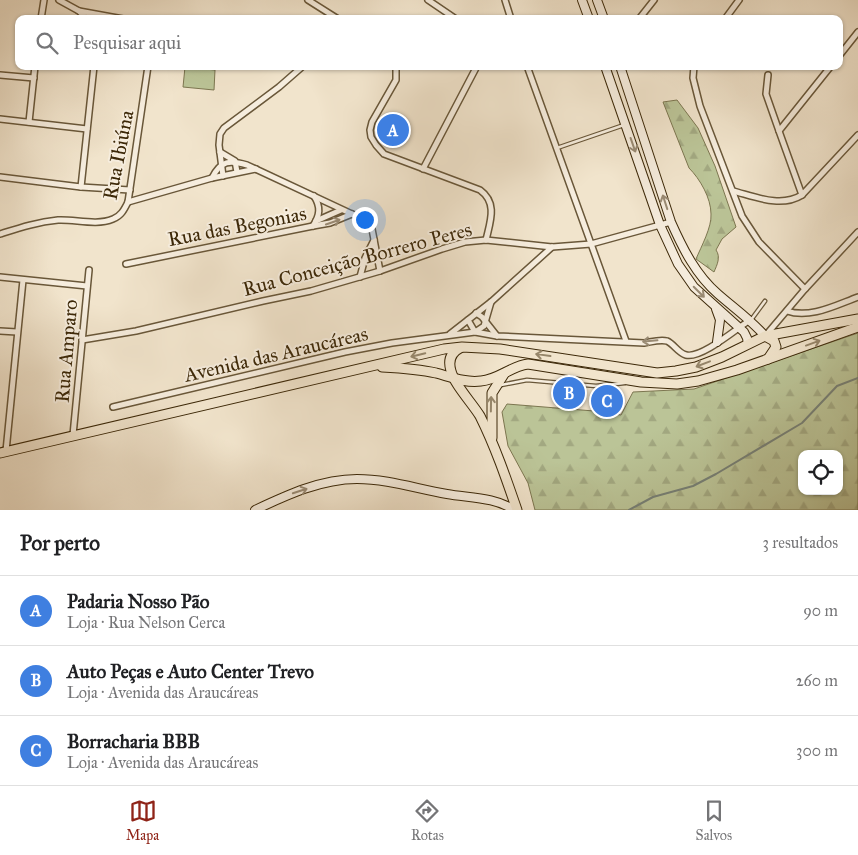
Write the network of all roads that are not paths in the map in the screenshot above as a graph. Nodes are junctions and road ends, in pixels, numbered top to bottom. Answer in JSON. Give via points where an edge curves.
{"nodes":[{"id":1,"x":44,"y":0,"type":"edge"},
{"id":2,"x":59,"y":0,"type":"edge"},
{"id":3,"x":308,"y":0,"type":"edge"},
{"id":4,"x":428,"y":0,"type":"edge"},
{"id":5,"x":505,"y":0,"type":"edge"},
{"id":6,"x":582,"y":0,"type":"edge"},
{"id":7,"x":597,"y":0,"type":"edge"},
{"id":8,"x":654,"y":0,"type":"edge"},
{"id":9,"x":739,"y":0,"type":"edge"},
{"id":10,"x":79,"y":11,"type":"junction"},
{"id":11,"x":42,"y":15,"type":"edge"},
{"id":12,"x":83,"y":15,"type":"edge"},
{"id":13,"x":101,"y":15,"type":"edge"},
{"id":14,"x":332,"y":15,"type":"edge"},
{"id":15,"x":450,"y":15,"type":"edge"},
{"id":16,"x":510,"y":15,"type":"edge"},
{"id":17,"x":588,"y":15,"type":"edge"},
{"id":18,"x":603,"y":15,"type":"edge"},
{"id":19,"x":642,"y":15,"type":"edge"},
{"id":20,"x":728,"y":15,"type":"edge"},
{"id":21,"x":858,"y":32,"type":"edge"},
{"id":22,"x":843,"y":51,"type":"edge"},
{"id":23,"x":35,"y":70,"type":"edge"},
{"id":24,"x":94,"y":70,"type":"edge"},
{"id":25,"x":147,"y":70,"type":"edge"},
{"id":26,"x":296,"y":70,"type":"edge"},
{"id":27,"x":396,"y":70,"type":"edge"},
{"id":28,"x":475,"y":70,"type":"edge"},
{"id":29,"x":528,"y":70,"type":"edge"},
{"id":30,"x":606,"y":70,"type":"edge"},
{"id":31,"x":621,"y":70,"type":"edge"},
{"id":32,"x":694,"y":70,"type":"edge"},
{"id":33,"x":828,"y":70,"type":"edge"},
{"id":34,"x":0,"y":75,"type":"edge"},
{"id":35,"x":768,"y":75,"type":"dead end"},
{"id":36,"x":34,"y":78,"type":"junction"},
{"id":37,"x":0,"y":119,"type":"edge"},
{"id":38,"x":29,"y":122,"type":"junction"},
{"id":39,"x":625,"y":124,"type":"junction"},
{"id":40,"x":87,"y":129,"type":"junction"},
{"id":41,"x":779,"y":131,"type":"junction"},
{"id":42,"x":858,"y":135,"type":"edge"},
{"id":43,"x":557,"y":148,"type":"junction"},
{"id":44,"x":220,"y":152,"type":"junction"},
{"id":45,"x":236,"y":162,"type":"junction"},
{"id":46,"x":221,"y":164,"type":"junction"},
{"id":47,"x":256,"y":169,"type":"junction"},
{"id":48,"x":423,"y":169,"type":"junction"},
{"id":49,"x":237,"y":172,"type":"junction"},
{"id":50,"x":223,"y":176,"type":"junction"},
{"id":51,"x":0,"y":177,"type":"edge"},
{"id":52,"x":212,"y":178,"type":"junction"},
{"id":53,"x":80,"y":187,"type":"junction"},
{"id":54,"x":130,"y":190,"type":"junction"},
{"id":55,"x":733,"y":191,"type":"junction"},
{"id":56,"x":802,"y":195,"type":"junction"},
{"id":57,"x":314,"y":196,"type":"junction"},
{"id":58,"x":128,"y":202,"type":"junction"},
{"id":59,"x":340,"y":210,"type":"junction"},
{"id":60,"x":352,"y":214,"type":"junction"},
{"id":61,"x":671,"y":222,"type":"junction"},
{"id":62,"x":315,"y":223,"type":"junction"},
{"id":63,"x":660,"y":226,"type":"junction"},
{"id":64,"x":858,"y":232,"type":"edge"},
{"id":65,"x":0,"y":234,"type":"edge"},
{"id":66,"x":374,"y":239,"type":"junction"},
{"id":67,"x":486,"y":240,"type":"junction"},
{"id":68,"x":591,"y":244,"type":"junction"},
{"id":69,"x":552,"y":247,"type":"junction"},
{"id":70,"x":126,"y":264,"type":"dead end"},
{"id":71,"x":89,"y":270,"type":"dead end"},
{"id":72,"x":380,"y":271,"type":"junction"},
{"id":73,"x":0,"y":277,"type":"edge"},
{"id":74,"x":360,"y":277,"type":"junction"},
{"id":75,"x":24,"y":280,"type":"junction"},
{"id":76,"x":87,"y":286,"type":"junction"},
{"id":77,"x":805,"y":289,"type":"junction"},
{"id":78,"x":858,"y":297,"type":"edge"},
{"id":79,"x":765,"y":301,"type":"dead end"},
{"id":80,"x":491,"y":302,"type":"junction"},
{"id":81,"x":715,"y":307,"type":"junction"},
{"id":82,"x":787,"y":311,"type":"junction"},
{"id":83,"x":476,"y":313,"type":"junction"},
{"id":84,"x":858,"y":319,"type":"edge"},
{"id":85,"x":468,"y":320,"type":"junction"},
{"id":86,"x":750,"y":320,"type":"junction"},
{"id":87,"x":485,"y":323,"type":"junction"},
{"id":88,"x":739,"y":327,"type":"junction"},
{"id":89,"x":858,"y":327,"type":"edge"},
{"id":90,"x":0,"y":331,"type":"edge"},
{"id":91,"x":17,"y":332,"type":"junction"},
{"id":92,"x":475,"y":332,"type":"junction"},
{"id":93,"x":447,"y":336,"type":"junction"},
{"id":94,"x":496,"y":336,"type":"junction"},
{"id":95,"x":765,"y":336,"type":"junction"},
{"id":96,"x":82,"y":340,"type":"junction"},
{"id":97,"x":626,"y":341,"type":"junction"},
{"id":98,"x":717,"y":342,"type":"junction"},
{"id":99,"x":748,"y":344,"type":"junction"},
{"id":100,"x":462,"y":347,"type":"junction"},
{"id":101,"x":768,"y":360,"type":"junction"},
{"id":102,"x":374,"y":366,"type":"junction"},
{"id":103,"x":421,"y":370,"type":"junction"},
{"id":104,"x":505,"y":372,"type":"junction"},
{"id":105,"x":454,"y":379,"type":"junction"},
{"id":106,"x":641,"y":382,"type":"junction"},
{"id":107,"x":495,"y":386,"type":"junction"},
{"id":108,"x":113,"y":407,"type":"dead end"},
{"id":109,"x":475,"y":409,"type":"junction"},
{"id":110,"x":73,"y":435,"type":"junction"},
{"id":111,"x":492,"y":440,"type":"junction"},
{"id":112,"x":3,"y":452,"type":"edge"},
{"id":113,"x":255,"y":510,"type":"edge"},
{"id":114,"x":515,"y":510,"type":"edge"}],
"edges":[{"from":1,"to":11,"type":"street"},
{"from":2,"to":10,"type":"street"},
{"from":3,"to":14,"type":"street"},
{"from":4,"to":15,"type":"street"},
{"from":5,"to":16,"type":"street"},
{"from":6,"to":17,"type":"street"},
{"from":7,"to":18,"type":"street"},
{"from":8,"to":19,"type":"street"},
{"from":9,"to":20,"type":"street"},
{"from":10,"to":12,"type":"street"},
{"from":10,"to":13,"type":"street"},
{"from":21,"to":22,"type":"street"},
{"from":23,"to":36,"type":"street"},
{"from":24,"to":40,"type":"street"},
{"from":25,"to":54,"type":"street","name":"Rua Ibiúna"},
{"from":26,"to":44,"type":"street","via":[[224,128],[219,138]]},
{"from":27,"to":48,"type":"street","via":[[396,80],[372,122],[371,137],[384,154]]},
{"from":28,"to":48,"type":"street"},
{"from":29,"to":43,"type":"street"},
{"from":30,"to":39,"type":"street"},
{"from":61,"to":31,"type":"street","one_way":true},
{"from":32,"to":55,"type":"street","via":[[700,106]]},
{"from":33,"to":41,"type":"street"},
{"from":34,"to":36,"type":"street"},
{"from":35,"to":41,"type":"street","via":[[766,94]]},
{"from":36,"to":38,"type":"street"},
{"from":37,"to":38,"type":"street"},
{"from":38,"to":40,"type":"street"},
{"from":39,"to":43,"type":"lane"},
{"from":39,"to":63,"type":"street","one_way":true},
{"from":40,"to":53,"type":"street"},
{"from":41,"to":56,"type":"street"},
{"from":42,"to":56,"type":"street"},
{"from":43,"to":68,"type":"street"},
{"from":44,"to":45,"type":"street"},
{"from":44,"to":46,"type":"street"},
{"from":45,"to":46,"type":"street"},
{"from":45,"to":47,"type":"street"},
{"from":45,"to":49,"type":"street"},
{"from":46,"to":50,"type":"street"},
{"from":46,"to":52,"type":"street"},
{"from":47,"to":49,"type":"street"},
{"from":47,"to":57,"type":"street"},
{"from":48,"to":67,"type":"street","via":[[488,196],[492,207]]},
{"from":49,"to":50,"type":"street"},
{"from":50,"to":52,"type":"street"},
{"from":51,"to":53,"type":"street"},
{"from":52,"to":58,"type":"street"},
{"from":53,"to":54,"type":"street"},
{"from":54,"to":58,"type":"street","name":"Rua Ibiúna"},
{"from":55,"to":56,"type":"street","via":[[782,202]]},
{"from":55,"to":77,"type":"street","via":[[749,229]]},
{"from":57,"to":59,"type":"street"},
{"from":57,"to":62,"type":"street","via":[[319,206]]},
{"from":58,"to":65,"type":"street","name":"Rua Ibiúna","via":[[119,216],[111,220],[48,221]]},
{"from":59,"to":60,"type":"street"},
{"from":59,"to":62,"type":"street","name":"Rua das Begonias"},
{"from":62,"to":60,"type":"street","name":"Rua das Begonias","one_way":true,"via":[[330,224]]},
{"from":60,"to":66,"type":"street","via":[[367,221]]},
{"from":61,"to":63,"type":"street","name":"Rua Conceição Borrero Peres"},
{"from":61,"to":86,"type":"street","via":[[697,271],[717,293]]},
{"from":62,"to":70,"type":"street","name":"Rua das Begonias"},
{"from":63,"to":68,"type":"street","name":"Rua Conceição Borrero Peres"},
{"from":63,"to":81,"type":"street","one_way":true,"via":[[686,276]]},
{"from":64,"to":77,"type":"street"},
{"from":66,"to":72,"type":"street"},
{"from":66,"to":74,"type":"street"},
{"from":67,"to":69,"type":"street","name":"Rua Conceição Borrero Peres"},
{"from":67,"to":72,"type":"street","name":"Rua Conceição Borrero Peres","via":[[465,242]]},
{"from":68,"to":69,"type":"street","name":"Rua Conceição Borrero Peres"},
{"from":68,"to":97,"type":"street"},
{"from":69,"to":80,"type":"street"},
{"from":71,"to":76,"type":"street","name":"Rua Amparo"},
{"from":72,"to":74,"type":"street","name":"Rua Conceição Borrero Peres"},
{"from":73,"to":75,"type":"street"},
{"from":74,"to":96,"type":"street","name":"Rua Conceição Borrero Peres","via":[[136,331]]},
{"from":75,"to":76,"type":"street"},
{"from":75,"to":91,"type":"street"},
{"from":76,"to":96,"type":"street","name":"Rua Amparo"},
{"from":77,"to":82,"type":"street"},
{"from":78,"to":82,"type":"street","via":[[812,313]]},
{"from":79,"to":86,"type":"lane"},
{"from":80,"to":83,"type":"street"},
{"from":80,"to":87,"type":"street"},
{"from":81,"to":88,"type":"street"},
{"from":81,"to":98,"type":"street","via":[[720,320]]},
{"from":82,"to":95,"type":"street"},
{"from":83,"to":85,"type":"street"},
{"from":83,"to":87,"type":"street"},
{"from":84,"to":95,"type":"main road"},
{"from":85,"to":92,"type":"street"},
{"from":85,"to":93,"type":"street"},
{"from":86,"to":88,"type":"street"},
{"from":86,"to":95,"type":"street"},
{"from":87,"to":92,"type":"street"},
{"from":87,"to":94,"type":"street"},
{"from":88,"to":98,"type":"street"},
{"from":88,"to":99,"type":"street"},
{"from":101,"to":89,"type":"main road","one_way":true},
{"from":90,"to":91,"type":"street"},
{"from":91,"to":112,"type":"street"},
{"from":92,"to":93,"type":"street","name":"Avenida das Araucáreas"},
{"from":92,"to":94,"type":"street"},
{"from":93,"to":108,"type":"street","name":"Avenida das Araucáreas","via":[[344,352]]},
{"from":94,"to":97,"type":"street"},
{"from":95,"to":99,"type":"main road"},
{"from":95,"to":101,"type":"main road","via":[[774,341],[776,347]]},
{"from":96,"to":110,"type":"street","name":"Rua Amparo"},
{"from":98,"to":97,"type":"street","one_way":true,"via":[[692,355],[683,354],[664,340]]},
{"from":99,"to":100,"type":"main road","one_way":true,"via":[[696,367],[657,373],[517,351]]},
{"from":100,"to":102,"type":"main road","one_way":true},
{"from":100,"to":105,"type":"main road","via":[[455,350],[450,359]]},
{"from":101,"to":106,"type":"main road","via":[[698,381],[676,384]]},
{"from":102,"to":103,"type":"main road"},
{"from":102,"to":110,"type":"main road"},
{"from":103,"to":105,"type":"main road"},
{"from":103,"to":109,"type":"main road","via":[[455,388]]},
{"from":104,"to":105,"type":"main road","via":[[490,380],[469,382]]},
{"from":104,"to":106,"type":"main road","via":[[528,364]]},
{"from":104,"to":107,"type":"main road"},
{"from":105,"to":109,"type":"main road"},
{"from":106,"to":107,"type":"lane","via":[[596,386],[527,380]]},
{"from":111,"to":107,"type":"main road","one_way":true,"via":[[491,400]]},
{"from":109,"to":111,"type":"main road"},
{"from":110,"to":112,"type":"main road"},
{"from":111,"to":114,"type":"main road"},
{"from":113,"to":114,"type":"street","one_way":true,"via":[[319,485],[356,479],[487,500]]}]}
